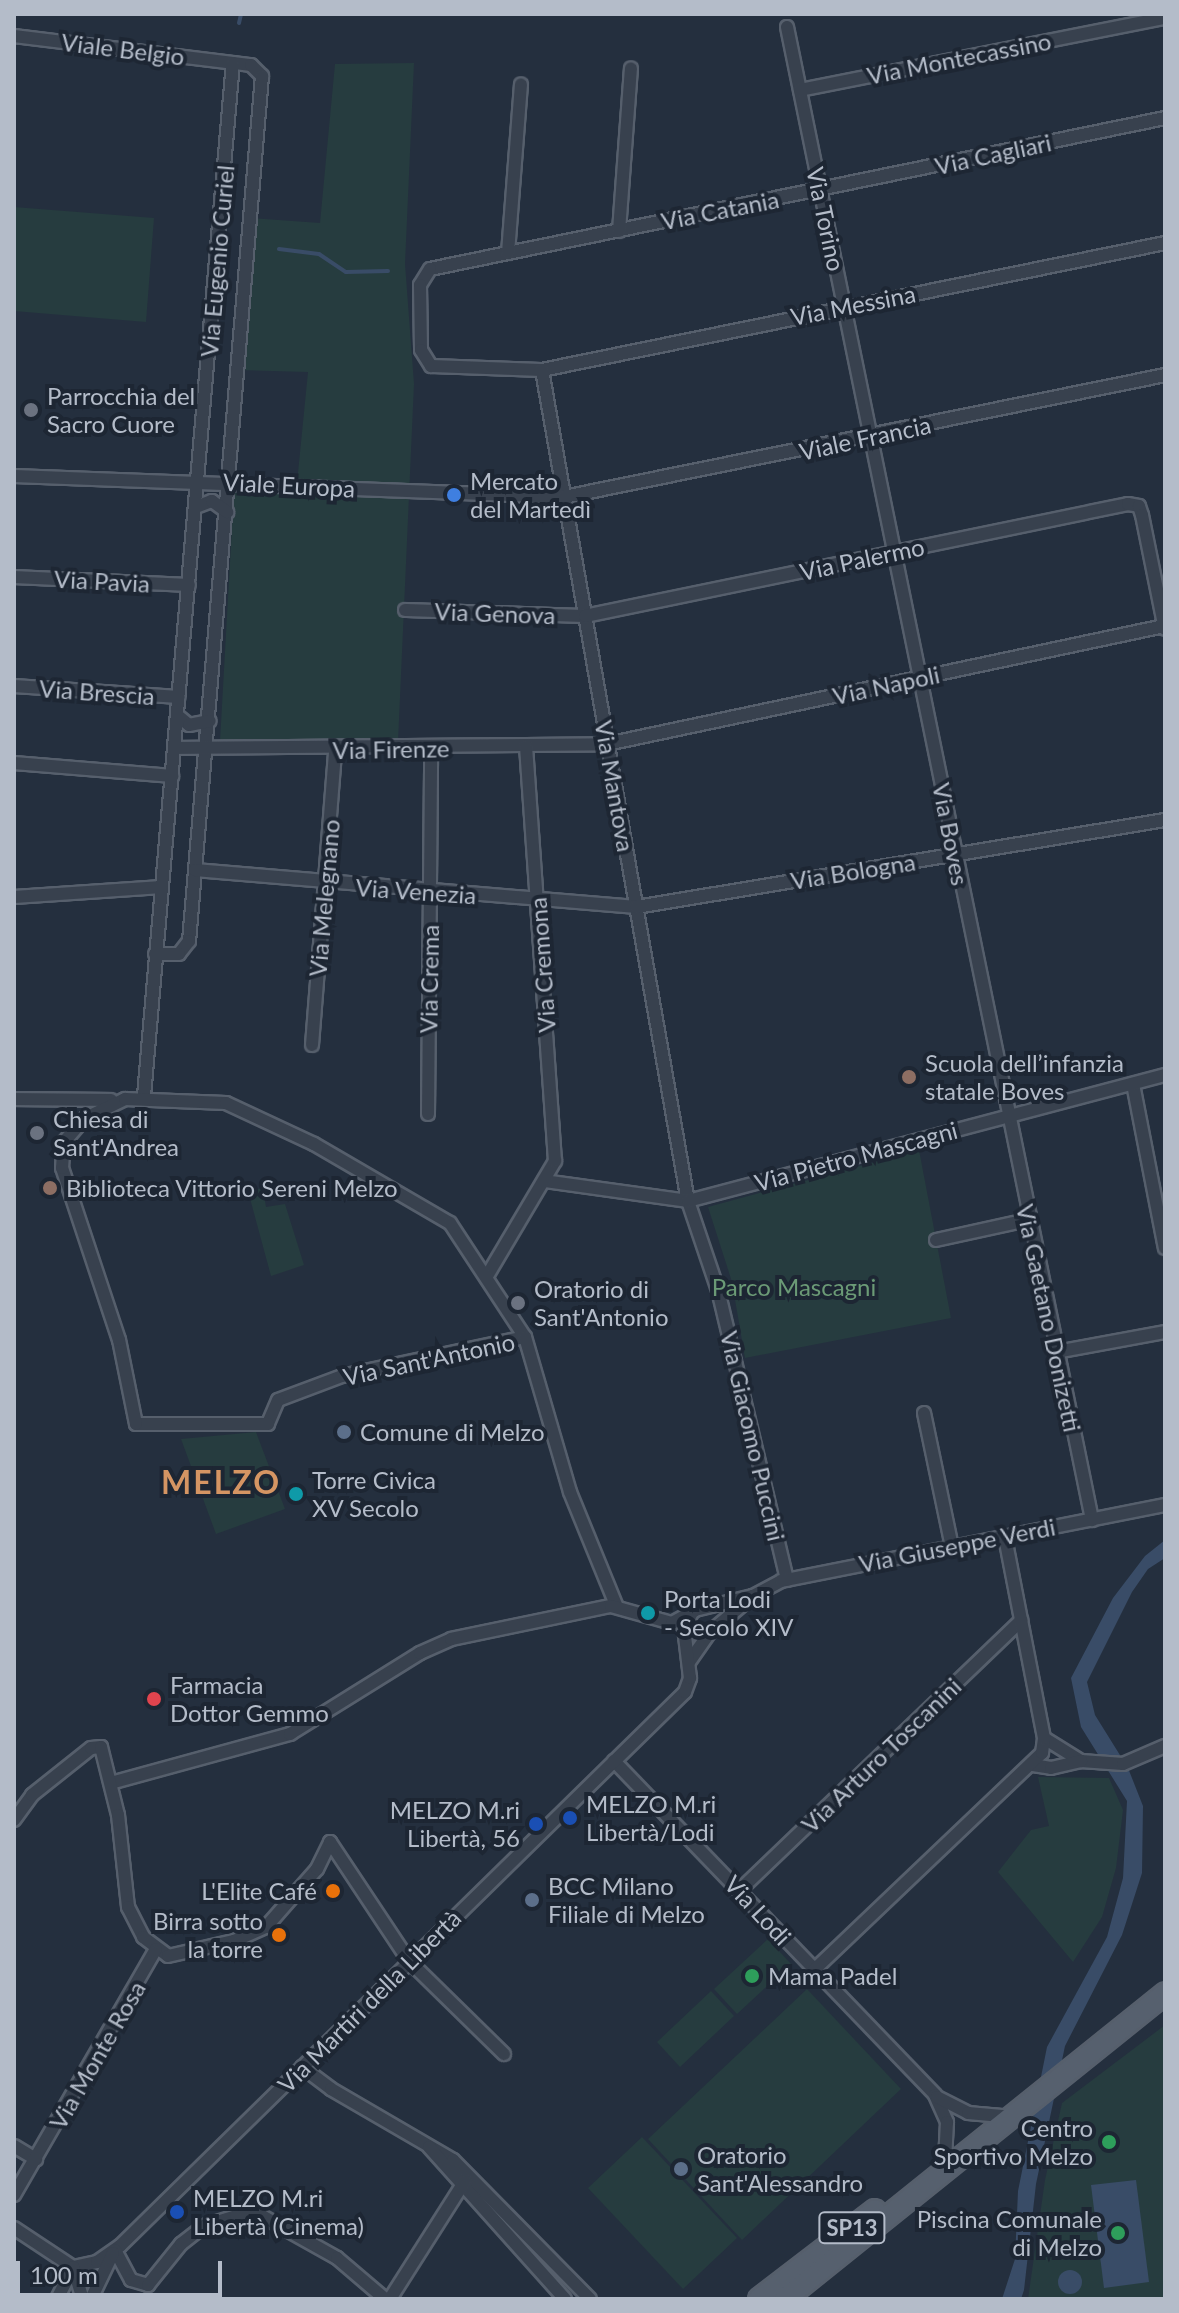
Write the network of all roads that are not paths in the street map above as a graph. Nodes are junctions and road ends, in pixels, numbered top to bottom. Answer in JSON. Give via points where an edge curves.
{"nodes":[{"id":1,"x":1165,"y":18,"type":"edge"},
{"id":2,"x":787,"y":27,"type":"dead end"},
{"id":3,"x":14,"y":36,"type":"edge"},
{"id":4,"x":233,"y":63,"type":"junction"},
{"id":5,"x":631,"y":68,"type":"dead end"},
{"id":6,"x":261,"y":72,"type":"joint"},
{"id":7,"x":521,"y":85,"type":"dead end"},
{"id":8,"x":800,"y":90,"type":"junction"},
{"id":9,"x":1165,"y":118,"type":"edge"},
{"id":10,"x":820,"y":190,"type":"junction"},
{"id":11,"x":619,"y":231,"type":"junction"},
{"id":12,"x":1165,"y":243,"type":"edge"},
{"id":13,"x":508,"y":253,"type":"junction"},
{"id":14,"x":844,"y":307,"type":"junction"},
{"id":15,"x":542,"y":370,"type":"junction"},
{"id":16,"x":1165,"y":375,"type":"edge"},
{"id":17,"x":871,"y":437,"type":"junction"},
{"id":18,"x":14,"y":476,"type":"edge"},
{"id":19,"x":199,"y":479,"type":"junction"},
{"id":20,"x":229,"y":482,"type":"junction"},
{"id":21,"x":564,"y":497,"type":"junction"},
{"id":22,"x":196,"y":507,"type":"junction"},
{"id":23,"x":227,"y":512,"type":"junction"},
{"id":24,"x":894,"y":552,"type":"junction"},
{"id":25,"x":14,"y":577,"type":"edge"},
{"id":26,"x":189,"y":585,"type":"junction"},
{"id":27,"x":405,"y":610,"type":"dead end"},
{"id":28,"x":585,"y":616,"type":"junction"},
{"id":29,"x":1165,"y":627,"type":"edge"},
{"id":30,"x":920,"y":678,"type":"junction"},
{"id":31,"x":14,"y":686,"type":"edge"},
{"id":32,"x":179,"y":697,"type":"junction"},
{"id":33,"x":178,"y":716,"type":"junction"},
{"id":34,"x":210,"y":721,"type":"junction"},
{"id":35,"x":607,"y":744,"type":"junction"},
{"id":36,"x":526,"y":746,"type":"junction"},
{"id":37,"x":175,"y":748,"type":"junction"},
{"id":38,"x":431,"y":748,"type":"junction"},
{"id":39,"x":207,"y":749,"type":"junction"},
{"id":40,"x":335,"y":750,"type":"junction"},
{"id":41,"x":14,"y":763,"type":"edge"},
{"id":42,"x":172,"y":776,"type":"junction"},
{"id":43,"x":1165,"y":820,"type":"edge"},
{"id":44,"x":955,"y":854,"type":"junction"},
{"id":45,"x":195,"y":870,"type":"junction"},
{"id":46,"x":325,"y":884,"type":"junction"},
{"id":47,"x":162,"y":887,"type":"junction"},
{"id":48,"x":430,"y":892,"type":"junction"},
{"id":49,"x":14,"y":897,"type":"edge"},
{"id":50,"x":538,"y":900,"type":"junction"},
{"id":51,"x":636,"y":907,"type":"junction"},
{"id":52,"x":155,"y":954,"type":"junction"},
{"id":53,"x":312,"y":1045,"type":"dead end"},
{"id":54,"x":1165,"y":1075,"type":"edge"},
{"id":55,"x":1133,"y":1084,"type":"junction"},
{"id":56,"x":144,"y":1096,"type":"junction"},
{"id":57,"x":14,"y":1099,"type":"edge"},
{"id":58,"x":125,"y":1099,"type":"junction"},
{"id":59,"x":428,"y":1114,"type":"dead end"},
{"id":60,"x":1007,"y":1116,"type":"junction"},
{"id":61,"x":544,"y":1181,"type":"junction"},
{"id":62,"x":688,"y":1201,"type":"junction"},
{"id":63,"x":1028,"y":1220,"type":"junction"},
{"id":64,"x":1163,"y":1226,"type":"edge"},
{"id":65,"x":936,"y":1240,"type":"dead end"},
{"id":66,"x":1165,"y":1248,"type":"edge"},
{"id":67,"x":487,"y":1276,"type":"junction"},
{"id":68,"x":1165,"y":1332,"type":"edge"},
{"id":69,"x":525,"y":1337,"type":"junction"},
{"id":70,"x":1056,"y":1352,"type":"junction"},
{"id":71,"x":924,"y":1413,"type":"dead end"},
{"id":72,"x":1165,"y":1505,"type":"edge"},
{"id":73,"x":1092,"y":1520,"type":"junction"},
{"id":74,"x":1005,"y":1537,"type":"junction"},
{"id":75,"x":952,"y":1547,"type":"junction"},
{"id":76,"x":787,"y":1580,"type":"junction"},
{"id":77,"x":753,"y":1596,"type":"junction"},
{"id":78,"x":616,"y":1605,"type":"junction"},
{"id":79,"x":695,"y":1611,"type":"junction"},
{"id":80,"x":1022,"y":1620,"type":"junction"},
{"id":81,"x":709,"y":1633,"type":"junction"},
{"id":82,"x":689,"y":1662,"type":"junction"},
{"id":83,"x":1044,"y":1738,"type":"junction"},
{"id":84,"x":1165,"y":1746,"type":"edge"},
{"id":85,"x":614,"y":1761,"type":"junction"},
{"id":86,"x":1084,"y":1761,"type":"junction"},
{"id":87,"x":1033,"y":1765,"type":"junction"},
{"id":88,"x":111,"y":1783,"type":"junction"},
{"id":89,"x":14,"y":1820,"type":"edge"},
{"id":90,"x":740,"y":1890,"type":"junction"},
{"id":91,"x":156,"y":1949,"type":"junction"},
{"id":92,"x":409,"y":1961,"type":"junction"},
{"id":93,"x":814,"y":1970,"type":"junction"},
{"id":94,"x":1165,"y":1993,"type":"edge"},
{"id":95,"x":504,"y":2054,"type":"dead end"},
{"id":96,"x":302,"y":2067,"type":"junction"},
{"id":97,"x":935,"y":2095,"type":"junction"},
{"id":98,"x":1010,"y":2113,"type":"junction"},
{"id":99,"x":14,"y":2146,"type":"edge"},
{"id":100,"x":945,"y":2157,"type":"junction"},
{"id":101,"x":36,"y":2159,"type":"junction"},
{"id":102,"x":466,"y":2182,"type":"junction"},
{"id":103,"x":14,"y":2195,"type":"edge"},
{"id":104,"x":14,"y":2228,"type":"edge"},
{"id":105,"x":115,"y":2250,"type":"junction"},
{"id":106,"x":73,"y":2267,"type":"junction"},
{"id":107,"x":57,"y":2299,"type":"edge"},
{"id":108,"x":83,"y":2299,"type":"edge"},
{"id":109,"x":91,"y":2299,"type":"edge"},
{"id":110,"x":387,"y":2299,"type":"edge"},
{"id":111,"x":565,"y":2299,"type":"edge"},
{"id":112,"x":590,"y":2299,"type":"edge"},
{"id":113,"x":759,"y":2299,"type":"edge"},
{"id":114,"x":785,"y":2299,"type":"edge"}],
"edges":[{"from":1,"to":8,"type":"street","name":"Via Montecassino"},
{"from":2,"to":8,"type":"street","name":"Via Torino"},
{"from":3,"to":4,"type":"street","name":"Viale Belgio"},
{"from":4,"to":6,"type":"street","name":"Viale Belgio"},
{"from":4,"to":19,"type":"street","name":"Via Eugenio Curiel"},
{"from":5,"to":11,"type":"street"},
{"from":6,"to":20,"type":"street","name":"Via Eugenio Curiel"},
{"from":7,"to":13,"type":"street"},
{"from":8,"to":10,"type":"street","name":"Via Torino"},
{"from":9,"to":10,"type":"street","name":"Via Cagliari"},
{"from":10,"to":11,"type":"street","name":"Via Catania"},
{"from":10,"to":14,"type":"street","name":"Via Torino"},
{"from":11,"to":13,"type":"street","name":"Via Catania"},
{"from":12,"to":14,"type":"street","name":"Via Messina"},
{"from":13,"to":15,"type":"street","name":"Via Catania","via":[[424,274],[423,357],[435,366]]},
{"from":14,"to":15,"type":"street","name":"Via Messina"},
{"from":14,"to":17,"type":"street","name":"Via Torino"},
{"from":15,"to":21,"type":"street","name":"Via Mantova"},
{"from":16,"to":17,"type":"street","name":"Viale Francia"},
{"from":17,"to":21,"type":"street","name":"Viale Francia"},
{"from":17,"to":24,"type":"street","name":"Via Torino"},
{"from":18,"to":19,"type":"street","name":"Viale Europa"},
{"from":19,"to":20,"type":"street","name":"Viale Europa"},
{"from":19,"to":22,"type":"street","name":"Via Eugenio Curiel"},
{"from":20,"to":21,"type":"street","name":"Viale Europa"},
{"from":20,"to":23,"type":"street","name":"Via Eugenio Curiel"},
{"from":21,"to":28,"type":"street","name":"Via Mantova"},
{"from":22,"to":23,"type":"street","via":[[212,501]]},
{"from":22,"to":26,"type":"street","name":"Via Eugenio Curiel"},
{"from":23,"to":34,"type":"street","name":"Via Eugenio Curiel"},
{"from":24,"to":28,"type":"street","name":"Via Palermo"},
{"from":24,"to":29,"type":"street","name":"Via Palermo","via":[[1139,506]]},
{"from":24,"to":30,"type":"street","name":"Via Boves"},
{"from":25,"to":26,"type":"street","name":"Via Pavia"},
{"from":26,"to":32,"type":"street","name":"Via Eugenio Curiel"},
{"from":27,"to":28,"type":"street","name":"Via Genova"},
{"from":28,"to":35,"type":"street","name":"Via Mantova"},
{"from":29,"to":30,"type":"street","name":"Via Napoli"},
{"from":30,"to":35,"type":"street","name":"Via Napoli"},
{"from":30,"to":44,"type":"street","name":"Via Boves"},
{"from":31,"to":32,"type":"street","name":"Via Brescia"},
{"from":32,"to":33,"type":"street","name":"Via Eugenio Curiel"},
{"from":33,"to":34,"type":"street","via":[[186,725]]},
{"from":33,"to":37,"type":"street","name":"Via Eugenio Curiel"},
{"from":34,"to":39,"type":"street","name":"Via Eugenio Curiel"},
{"from":35,"to":36,"type":"street","name":"Via Firenze"},
{"from":35,"to":51,"type":"street","name":"Via Mantova"},
{"from":36,"to":38,"type":"street","name":"Via Firenze"},
{"from":36,"to":50,"type":"street","name":"Via Cremona"},
{"from":37,"to":39,"type":"street","name":"Via Firenze"},
{"from":37,"to":42,"type":"street","name":"Via Eugenio Curiel"},
{"from":38,"to":40,"type":"street","name":"Via Firenze"},
{"from":38,"to":48,"type":"street","name":"Via Crema"},
{"from":39,"to":40,"type":"street","name":"Via Firenze"},
{"from":39,"to":45,"type":"street","name":"Via Eugenio Curiel"},
{"from":40,"to":46,"type":"street","name":"Via Melegnano"},
{"from":41,"to":42,"type":"street"},
{"from":42,"to":47,"type":"street","name":"Via Eugenio Curiel"},
{"from":43,"to":44,"type":"street","name":"Via Bologna"},
{"from":44,"to":51,"type":"street","name":"Via Bologna"},
{"from":44,"to":60,"type":"street","name":"Via Boves"},
{"from":45,"to":46,"type":"street","name":"Via Venezia"},
{"from":45,"to":52,"type":"street","name":"Via Eugenio Curiel","via":[[188,945],[175,955]]},
{"from":46,"to":48,"type":"street","name":"Via Venezia"},
{"from":46,"to":53,"type":"street","name":"Via Melegnano"},
{"from":47,"to":49,"type":"street"},
{"from":47,"to":52,"type":"street","name":"Via Eugenio Curiel"},
{"from":48,"to":50,"type":"street","name":"Via Venezia"},
{"from":48,"to":59,"type":"street","name":"Via Crema"},
{"from":50,"to":51,"type":"street","name":"Via Venezia"},
{"from":50,"to":61,"type":"street","name":"Via Cremona","via":[[555,1161]]},
{"from":51,"to":62,"type":"street","name":"Via Mantova"},
{"from":52,"to":56,"type":"street","name":"Via Eugenio Curiel"},
{"from":54,"to":55,"type":"street","name":"Via Pietro Mascagni"},
{"from":55,"to":60,"type":"street","name":"Via Pietro Mascagni"},
{"from":55,"to":64,"type":"street"},
{"from":56,"to":58,"type":"street"},
{"from":56,"to":67,"type":"street","via":[[226,1103],[314,1144],[450,1223]]},
{"from":57,"to":58,"type":"street"},
{"from":58,"to":69,"type":"street","name":"Via Sant'Antonio","via":[[74,1127],[61,1158],[124,1356],[136,1424],[265,1425],[278,1400],[342,1376]]},
{"from":60,"to":62,"type":"street","name":"Via Pietro Mascagni"},
{"from":60,"to":63,"type":"street","name":"Via Gaetano Donizetti"},
{"from":61,"to":62,"type":"street","name":"Via Pietro Mascagni"},
{"from":61,"to":67,"type":"street","name":"Via Cremona"},
{"from":62,"to":76,"type":"street","name":"Via Giacomo Puccini","via":[[718,1290]]},
{"from":63,"to":65,"type":"street"},
{"from":63,"to":70,"type":"street","name":"Via Gaetano Donizetti"},
{"from":64,"to":66,"type":"street"},
{"from":67,"to":69,"type":"street"},
{"from":68,"to":70,"type":"street"},
{"from":69,"to":78,"type":"street","name":"Via Sant'Antonio","via":[[570,1492]]},
{"from":70,"to":73,"type":"street","name":"Via Gaetano Donizetti"},
{"from":71,"to":75,"type":"street"},
{"from":72,"to":73,"type":"street","name":"Via Giuseppe Verdi"},
{"from":73,"to":74,"type":"street","name":"Via Giuseppe Verdi"},
{"from":74,"to":75,"type":"street","name":"Via Giuseppe Verdi"},
{"from":74,"to":80,"type":"street"},
{"from":75,"to":76,"type":"street","name":"Via Giuseppe Verdi"},
{"from":76,"to":77,"type":"street","name":"Via Giuseppe Verdi"},
{"from":77,"to":79,"type":"street"},
{"from":77,"to":81,"type":"street"},
{"from":78,"to":79,"type":"street","via":[[662,1624]]},
{"from":78,"to":88,"type":"street","via":[[446,1641],[290,1734]]},
{"from":79,"to":81,"type":"street","via":[[712,1615]]},
{"from":79,"to":81,"type":"street","via":[[690,1631]]},
{"from":79,"to":82,"type":"street","via":[[684,1628]]},
{"from":80,"to":83,"type":"street"},
{"from":80,"to":90,"type":"street","name":"Via Arturo Toscanini"},
{"from":81,"to":82,"type":"street"},
{"from":82,"to":85,"type":"street","name":"Via Martiri della Libertà","via":[[685,1692]]},
{"from":83,"to":86,"type":"street"},
{"from":83,"to":87,"type":"street"},
{"from":84,"to":86,"type":"street","via":[[1128,1764]]},
{"from":85,"to":90,"type":"street","name":"Via Lodi"},
{"from":85,"to":92,"type":"street","name":"Via Martiri della Libertà"},
{"from":86,"to":87,"type":"street","via":[[1051,1768]]},
{"from":87,"to":93,"type":"street"},
{"from":88,"to":89,"type":"street","via":[[101,1747],[91,1748],[32,1795]]},
{"from":88,"to":91,"type":"street","via":[[126,1902],[140,1933]]},
{"from":90,"to":93,"type":"street","name":"Via Lodi"},
{"from":91,"to":92,"type":"street","via":[[173,1956],[257,1933],[309,1880],[330,1842]]},
{"from":91,"to":101,"type":"street","name":"Via Monte Rosa"},
{"from":92,"to":95,"type":"street"},
{"from":92,"to":96,"type":"street","name":"Via Martiri della Libertà"},
{"from":93,"to":97,"type":"street","name":"Via Lodi"},
{"from":94,"to":98,"type":"main road","number":"SP13"},
{"from":96,"to":102,"type":"street","via":[[424,2142]]},
{"from":96,"to":105,"type":"street","name":"Via Martiri della Libertà"},
{"from":97,"to":98,"type":"street","name":"Via Lodi","via":[[968,2113]]},
{"from":97,"to":100,"type":"street","name":"Via Lodi","via":[[947,2122]]},
{"from":98,"to":100,"type":"main road","number":"SP13"},
{"from":98,"to":114,"type":"main road","number":"SP13"},
{"from":99,"to":101,"type":"street"},
{"from":100,"to":113,"type":"main road","number":"SP13"},
{"from":101,"to":103,"type":"street","name":"Via Monte Rosa"},
{"from":102,"to":110,"type":"street"},
{"from":102,"to":111,"type":"street"},
{"from":102,"to":112,"type":"street"},
{"from":104,"to":106,"type":"street"},
{"from":105,"to":106,"type":"street","name":"Via Martiri della Libertà","via":[[97,2262]]},
{"from":105,"to":109,"type":"street"},
{"from":105,"to":110,"type":"street","via":[[131,2280],[148,2285],[185,2240],[204,2226],[236,2216],[262,2216],[337,2258]]},
{"from":106,"to":107,"type":"street"},
{"from":106,"to":108,"type":"street"}]}
